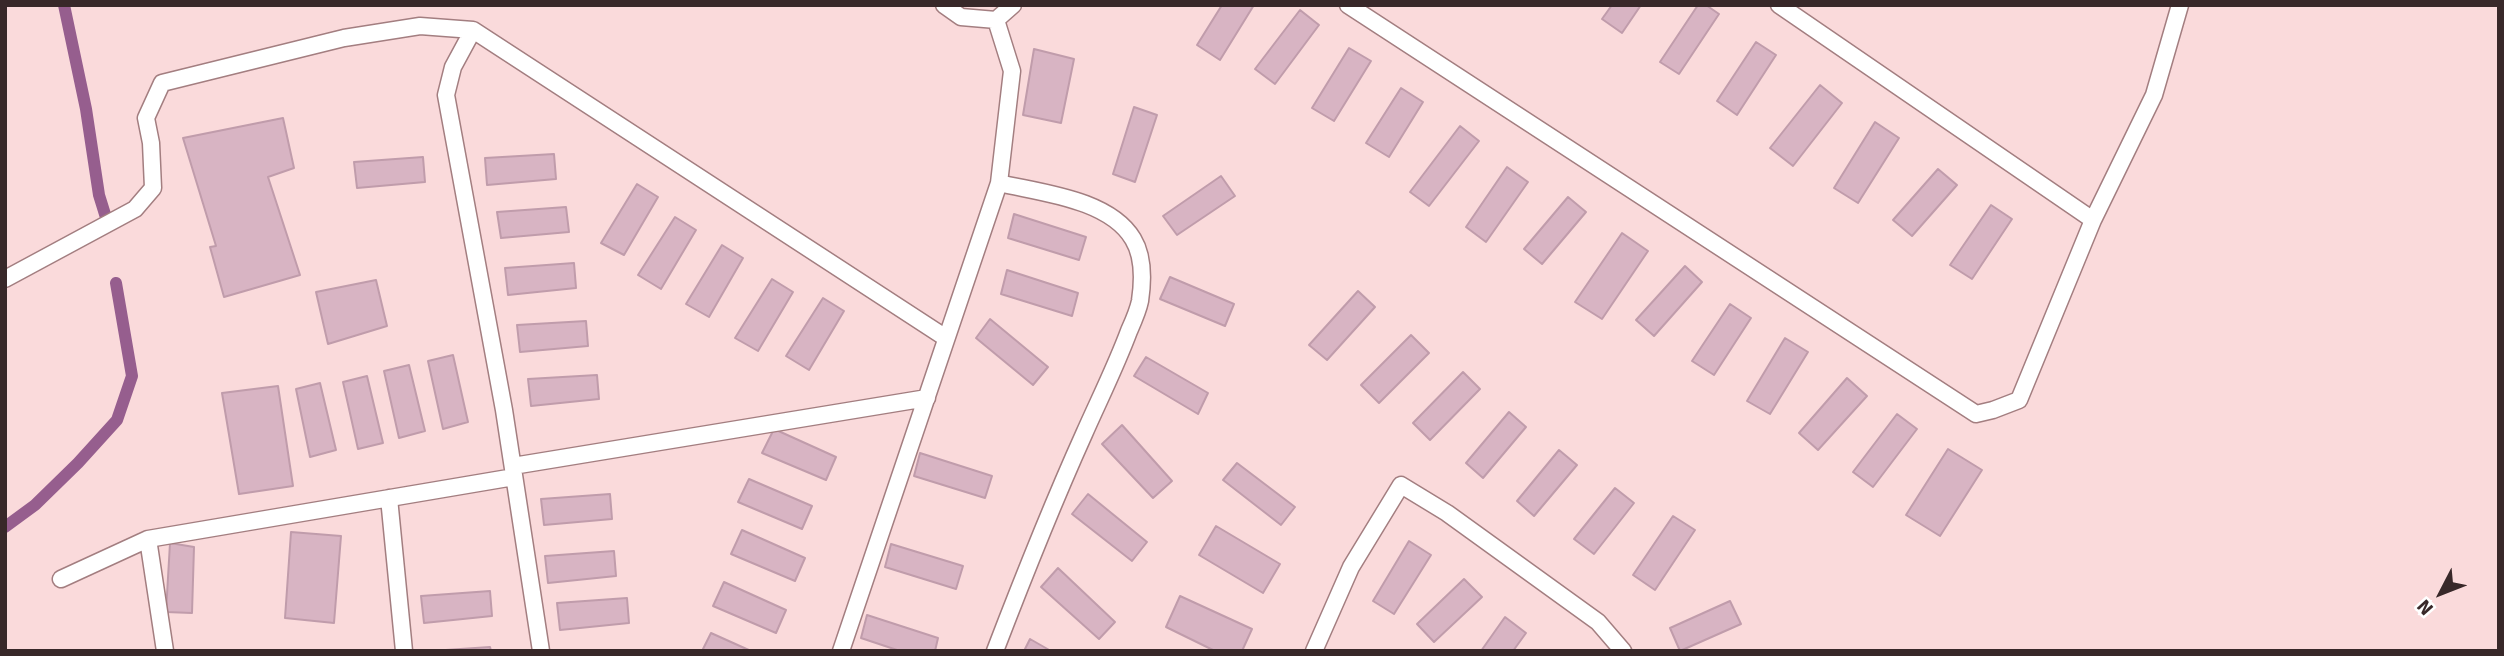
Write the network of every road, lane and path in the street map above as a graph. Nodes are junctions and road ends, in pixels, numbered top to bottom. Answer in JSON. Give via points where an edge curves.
{"nodes":[{"id":1,"x":944,"y":5,"type":"edge"},
{"id":2,"x":1013,"y":5,"type":"edge"},
{"id":3,"x":1348,"y":5,"type":"edge"},
{"id":4,"x":1779,"y":5,"type":"edge"},
{"id":5,"x":2180,"y":5,"type":"edge"},
{"id":6,"x":996,"y":20,"type":"junction"},
{"id":7,"x":473,"y":30,"type":"junction"},
{"id":8,"x":999,"y":183,"type":"junction"},
{"id":9,"x":2093,"y":220,"type":"junction"},
{"id":10,"x":5,"y":279,"type":"edge"},
{"id":11,"x":946,"y":338,"type":"junction"},
{"id":12,"x":927,"y":398,"type":"junction"},
{"id":13,"x":513,"y":472,"type":"junction"},
{"id":14,"x":389,"y":498,"type":"junction"},
{"id":15,"x":148,"y":539,"type":"junction"},
{"id":16,"x":61,"y":579,"type":"dead end"},
{"id":17,"x":165,"y":651,"type":"edge"},
{"id":18,"x":404,"y":651,"type":"edge"},
{"id":19,"x":541,"y":651,"type":"edge"},
{"id":20,"x":841,"y":651,"type":"edge"},
{"id":21,"x":995,"y":651,"type":"edge"},
{"id":22,"x":1314,"y":651,"type":"edge"},
{"id":23,"x":1623,"y":651,"type":"edge"}],
"edges":[{"from":1,"to":6,"type":"lane","via":[[961,17]]},
{"from":2,"to":6,"type":"lane"},
{"from":3,"to":9,"type":"lane","via":[[1976,414],[2019,400]]},
{"from":4,"to":9,"type":"lane"},
{"from":5,"to":9,"type":"lane","via":[[2154,95]]},
{"from":6,"to":8,"type":"lane","via":[[1012,71]]},
{"from":7,"to":10,"type":"lane","via":[[420,26],[344,38],[162,83],[146,118],[153,188],[135,209]]},
{"from":7,"to":11,"type":"lane"},
{"from":7,"to":13,"type":"lane","via":[[453,68],[446,96]]},
{"from":8,"to":11,"type":"lane"},
{"from":8,"to":21,"type":"lane","via":[[1072,200],[1121,224],[1134,240],[1141,277],[1140,303],[1124,345],[1048,515]]},
{"from":11,"to":12,"type":"lane"},
{"from":12,"to":13,"type":"lane"},
{"from":12,"to":20,"type":"lane"},
{"from":13,"to":14,"type":"lane"},
{"from":13,"to":19,"type":"lane"},
{"from":14,"to":15,"type":"lane"},
{"from":14,"to":18,"type":"lane"},
{"from":15,"to":16,"type":"lane"},
{"from":15,"to":17,"type":"lane"},
{"from":22,"to":23,"type":"lane","via":[[1351,567],[1401,485],[1598,622]]}]}
